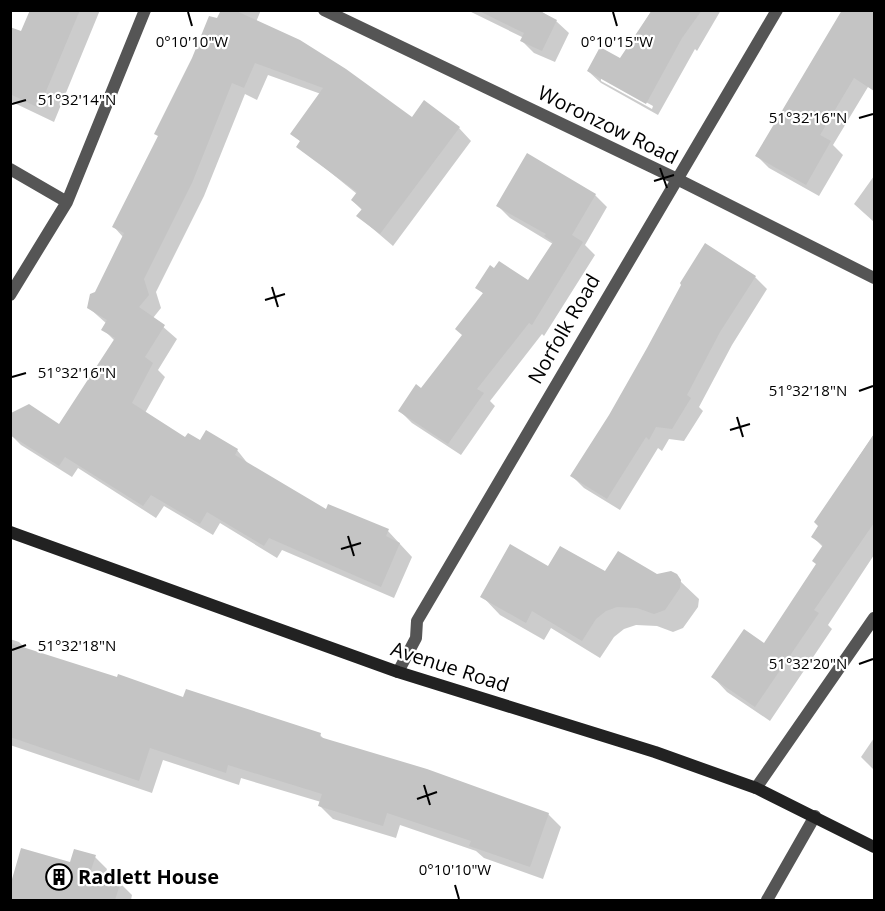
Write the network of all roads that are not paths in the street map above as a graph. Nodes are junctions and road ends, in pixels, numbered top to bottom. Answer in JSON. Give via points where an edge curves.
{"nodes":[{"id":1,"x":145,"y":10,"type":"edge"},
{"id":2,"x":324,"y":10,"type":"edge"},
{"id":3,"x":777,"y":10,"type":"edge"},
{"id":4,"x":10,"y":169,"type":"edge"},
{"id":5,"x":675,"y":178,"type":"junction"},
{"id":6,"x":67,"y":202,"type":"junction"},
{"id":7,"x":874,"y":278,"type":"edge"},
{"id":8,"x":10,"y":295,"type":"edge"},
{"id":9,"x":10,"y":532,"type":"edge"},
{"id":10,"x":874,"y":618,"type":"edge"},
{"id":11,"x":398,"y":672,"type":"junction"},
{"id":12,"x":756,"y":788,"type":"junction"},
{"id":13,"x":815,"y":816,"type":"junction"},
{"id":14,"x":874,"y":847,"type":"edge"},
{"id":15,"x":767,"y":900,"type":"edge"}],
"edges":[{"from":1,"to":6,"type":"street"},
{"from":2,"to":5,"type":"street","name":"Woronzow Road"},
{"from":3,"to":5,"type":"street","name":"Norfolk Road"},
{"from":4,"to":6,"type":"street"},
{"from":5,"to":7,"type":"street","name":"Woronzow Road"},
{"from":5,"to":11,"type":"street","name":"Norfolk Road","via":[[417,621],[416,638]]},
{"from":6,"to":8,"type":"street"},
{"from":9,"to":11,"type":"main road","name":"Avenue Road"},
{"from":10,"to":12,"type":"street"},
{"from":11,"to":12,"type":"main road","name":"Avenue Road","via":[[655,752]]},
{"from":12,"to":13,"type":"main road","name":"Avenue Road"},
{"from":13,"to":14,"type":"main road","name":"Avenue Road"},
{"from":13,"to":15,"type":"street"}]}
